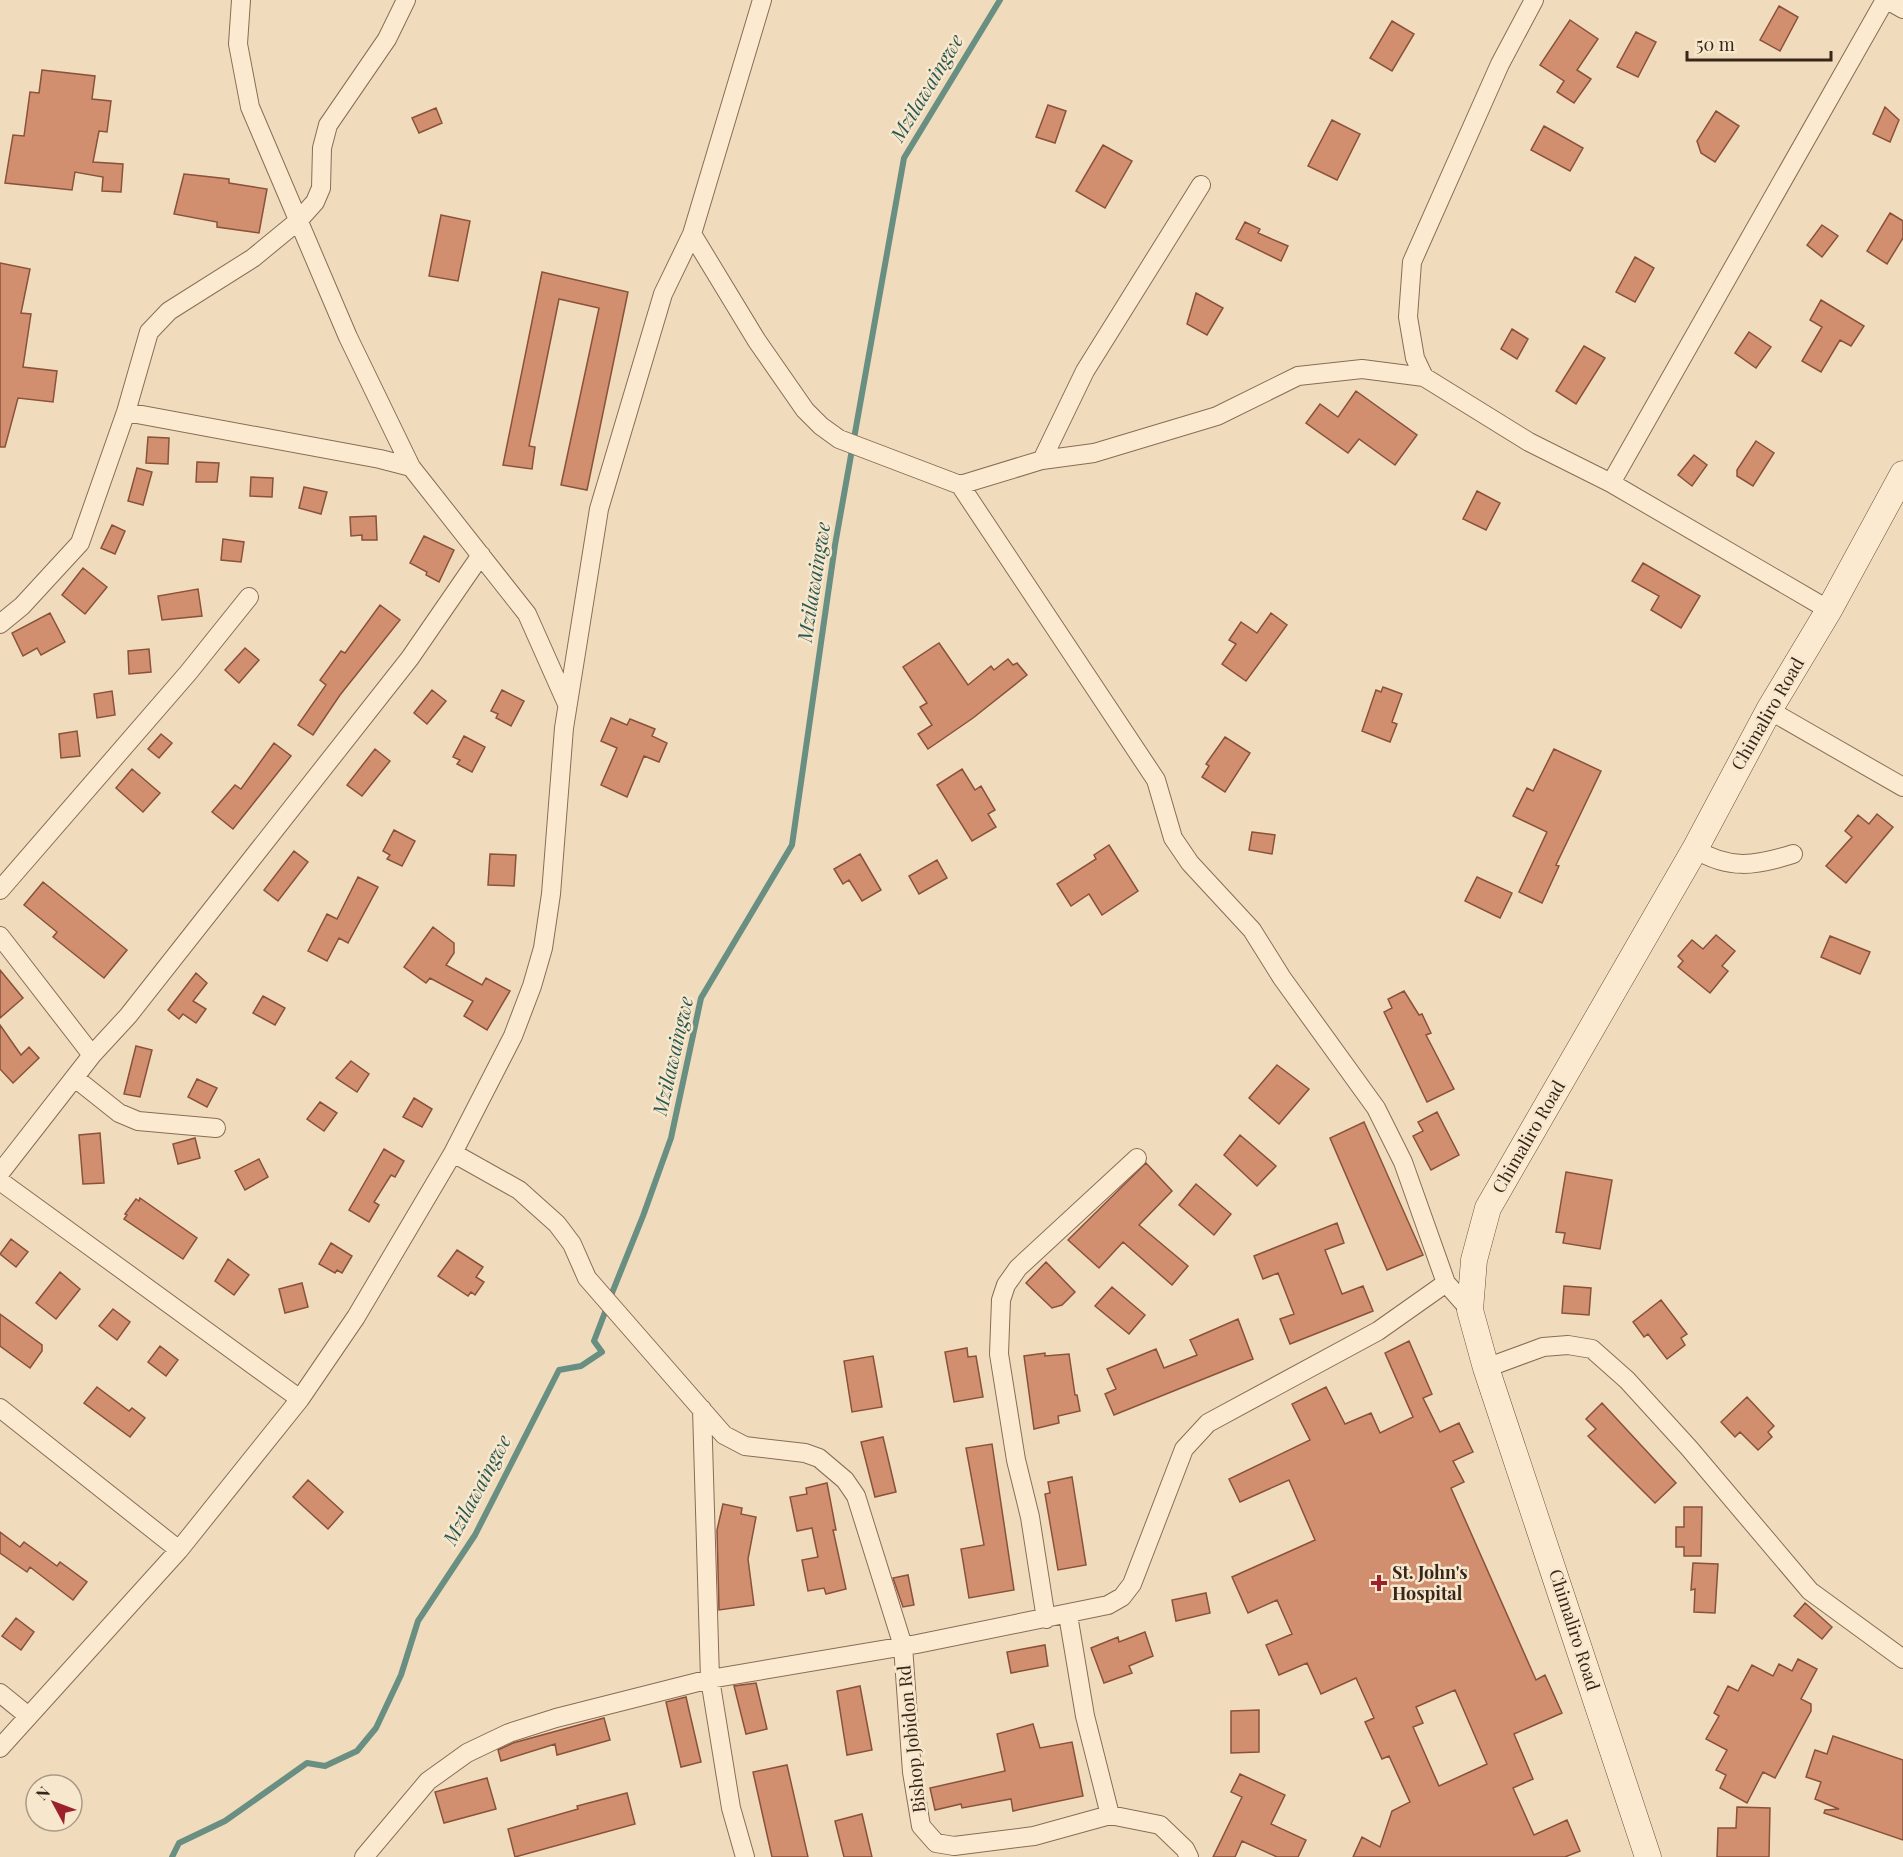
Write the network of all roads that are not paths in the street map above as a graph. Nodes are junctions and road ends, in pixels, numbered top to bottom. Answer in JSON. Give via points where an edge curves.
{"nodes":[{"id":1,"x":241,"y":0,"type":"edge"},
{"id":2,"x":406,"y":0,"type":"edge"},
{"id":3,"x":762,"y":0,"type":"edge"},
{"id":4,"x":1534,"y":0,"type":"edge"},
{"id":5,"x":1886,"y":0,"type":"edge"},
{"id":6,"x":1903,"y":9,"type":"edge"},
{"id":7,"x":1201,"y":185,"type":"dead end"},
{"id":8,"x":297,"y":221,"type":"junction"},
{"id":9,"x":692,"y":234,"type":"junction"},
{"id":10,"x":1424,"y":377,"type":"junction"},
{"id":11,"x":126,"y":412,"type":"junction"},
{"id":12,"x":1042,"y":460,"type":"junction"},
{"id":13,"x":411,"y":467,"type":"junction"},
{"id":14,"x":1903,"y":474,"type":"edge"},
{"id":15,"x":1611,"y":483,"type":"junction"},
{"id":16,"x":960,"y":485,"type":"junction"},
{"id":17,"x":481,"y":555,"type":"junction"},
{"id":18,"x":249,"y":597,"type":"dead end"},
{"id":19,"x":1829,"y":610,"type":"junction"},
{"id":20,"x":0,"y":624,"type":"edge"},
{"id":21,"x":567,"y":704,"type":"junction"},
{"id":22,"x":1769,"y":710,"type":"junction"},
{"id":23,"x":1903,"y":787,"type":"edge"},
{"id":24,"x":1695,"y":849,"type":"junction"},
{"id":25,"x":1793,"y":854,"type":"dead end"},
{"id":26,"x":0,"y":890,"type":"edge"},
{"id":27,"x":0,"y":936,"type":"edge"},
{"id":28,"x":92,"y":1055,"type":"junction"},
{"id":29,"x":75,"y":1078,"type":"junction"},
{"id":30,"x":216,"y":1128,"type":"dead end"},
{"id":31,"x":453,"y":1153,"type":"junction"},
{"id":32,"x":1137,"y":1158,"type":"dead end"},
{"id":33,"x":0,"y":1173,"type":"edge"},
{"id":34,"x":0,"y":1181,"type":"edge"},
{"id":35,"x":1446,"y":1282,"type":"junction"},
{"id":36,"x":1470,"y":1310,"type":"junction"},
{"id":37,"x":1486,"y":1368,"type":"junction"},
{"id":38,"x":300,"y":1399,"type":"junction"},
{"id":39,"x":0,"y":1408,"type":"edge"},
{"id":40,"x":702,"y":1409,"type":"junction"},
{"id":41,"x":179,"y":1550,"type":"junction"},
{"id":42,"x":1068,"y":1615,"type":"junction"},
{"id":43,"x":1046,"y":1618,"type":"junction"},
{"id":44,"x":903,"y":1646,"type":"junction"},
{"id":45,"x":1903,"y":1659,"type":"edge"},
{"id":46,"x":710,"y":1679,"type":"junction"},
{"id":47,"x":0,"y":1693,"type":"edge"},
{"id":48,"x":27,"y":1715,"type":"junction"},
{"id":49,"x":0,"y":1748,"type":"edge"},
{"id":50,"x":1110,"y":1815,"type":"junction"},
{"id":51,"x":364,"y":1857,"type":"edge"},
{"id":52,"x":745,"y":1857,"type":"edge"},
{"id":53,"x":1189,"y":1857,"type":"edge"},
{"id":54,"x":1648,"y":1857,"type":"edge"}],
"edges":[{"from":1,"to":8,"type":"street","via":[[238,44],[250,107]]},
{"from":2,"to":8,"type":"street","via":[[387,39],[328,125],[322,148],[321,188],[315,202]]},
{"from":3,"to":9,"type":"street"},
{"from":4,"to":10,"type":"street","via":[[1500,64],[1412,262],[1408,317],[1415,358]]},
{"from":5,"to":6,"type":"street"},
{"from":5,"to":15,"type":"street"},
{"from":7,"to":12,"type":"street","via":[[1085,371]]},
{"from":8,"to":11,"type":"street","via":[[240,267],[159,320],[150,332]]},
{"from":8,"to":13,"type":"street"},
{"from":9,"to":16,"type":"street","via":[[757,341],[805,410],[821,426],[839,439]]},
{"from":9,"to":21,"type":"street","via":[[663,294],[599,509]]},
{"from":10,"to":12,"type":"street","via":[[1362,369],[1298,376],[1217,416],[1094,453]]},
{"from":10,"to":15,"type":"street","via":[[1529,442]]},
{"from":11,"to":13,"type":"street"},
{"from":11,"to":20,"type":"street","via":[[80,543],[22,606]]},
{"from":12,"to":16,"type":"street"},
{"from":13,"to":17,"type":"street"},
{"from":14,"to":19,"type":"street","name":"Chimaliro Road"},
{"from":15,"to":19,"type":"street"},
{"from":16,"to":35,"type":"street","via":[[1156,780],[1173,838],[1184,855],[1252,930],[1376,1108],[1403,1162]]},
{"from":17,"to":21,"type":"street","via":[[527,614]]},
{"from":17,"to":28,"type":"street","via":[[410,658],[128,1016]]},
{"from":18,"to":26,"type":"street","via":[[189,674]]},
{"from":19,"to":22,"type":"street","name":"Chimaliro Road"},
{"from":21,"to":31,"type":"street","via":[[543,948],[513,1036]]},
{"from":22,"to":23,"type":"street"},
{"from":22,"to":24,"type":"street","name":"Chimaliro Road"},
{"from":24,"to":25,"type":"street","via":[[1733,865]]},
{"from":24,"to":36,"type":"street","name":"Chimaliro Road","via":[[1488,1208],[1474,1260]]},
{"from":27,"to":28,"type":"street"},
{"from":28,"to":29,"type":"street"},
{"from":29,"to":30,"type":"street","via":[[119,1113],[138,1121]]},
{"from":29,"to":33,"type":"street"},
{"from":31,"to":38,"type":"street","via":[[357,1317]]},
{"from":31,"to":40,"type":"street","via":[[519,1190],[557,1224],[572,1244],[588,1278]]},
{"from":32,"to":43,"type":"street","via":[[1018,1268],[1005,1285],[1001,1300],[999,1354]]},
{"from":34,"to":38,"type":"street"},
{"from":35,"to":36,"type":"street"},
{"from":35,"to":42,"type":"street","via":[[1378,1331],[1208,1424],[1184,1449],[1137,1573],[1122,1597],[1102,1607]]},
{"from":36,"to":37,"type":"street","name":"Chimaliro Road"},
{"from":37,"to":45,"type":"street","via":[[1543,1347],[1568,1345],[1592,1349],[1627,1380],[1681,1439],[1810,1591]]},
{"from":37,"to":54,"type":"street","name":"Chimaliro Road"},
{"from":38,"to":41,"type":"street"},
{"from":39,"to":41,"type":"street"},
{"from":40,"to":44,"type":"street","via":[[734,1442],[805,1453],[819,1458],[845,1480],[862,1511]]},
{"from":40,"to":46,"type":"street"},
{"from":41,"to":48,"type":"street"},
{"from":42,"to":43,"type":"street"},
{"from":42,"to":50,"type":"street","via":[[1085,1716]]},
{"from":43,"to":44,"type":"street"},
{"from":44,"to":46,"type":"street"},
{"from":44,"to":50,"type":"street","name":"Bishop Jobidon Rd","via":[[912,1772],[921,1826],[936,1843],[954,1846],[1034,1836]]},
{"from":46,"to":51,"type":"street","via":[[556,1718],[467,1753],[428,1781]]},
{"from":46,"to":52,"type":"street","via":[[732,1808]]},
{"from":47,"to":48,"type":"street"},
{"from":48,"to":49,"type":"street"},
{"from":50,"to":53,"type":"street","name":"Bishop Jobidon Rd","via":[[1160,1825]]}]}
